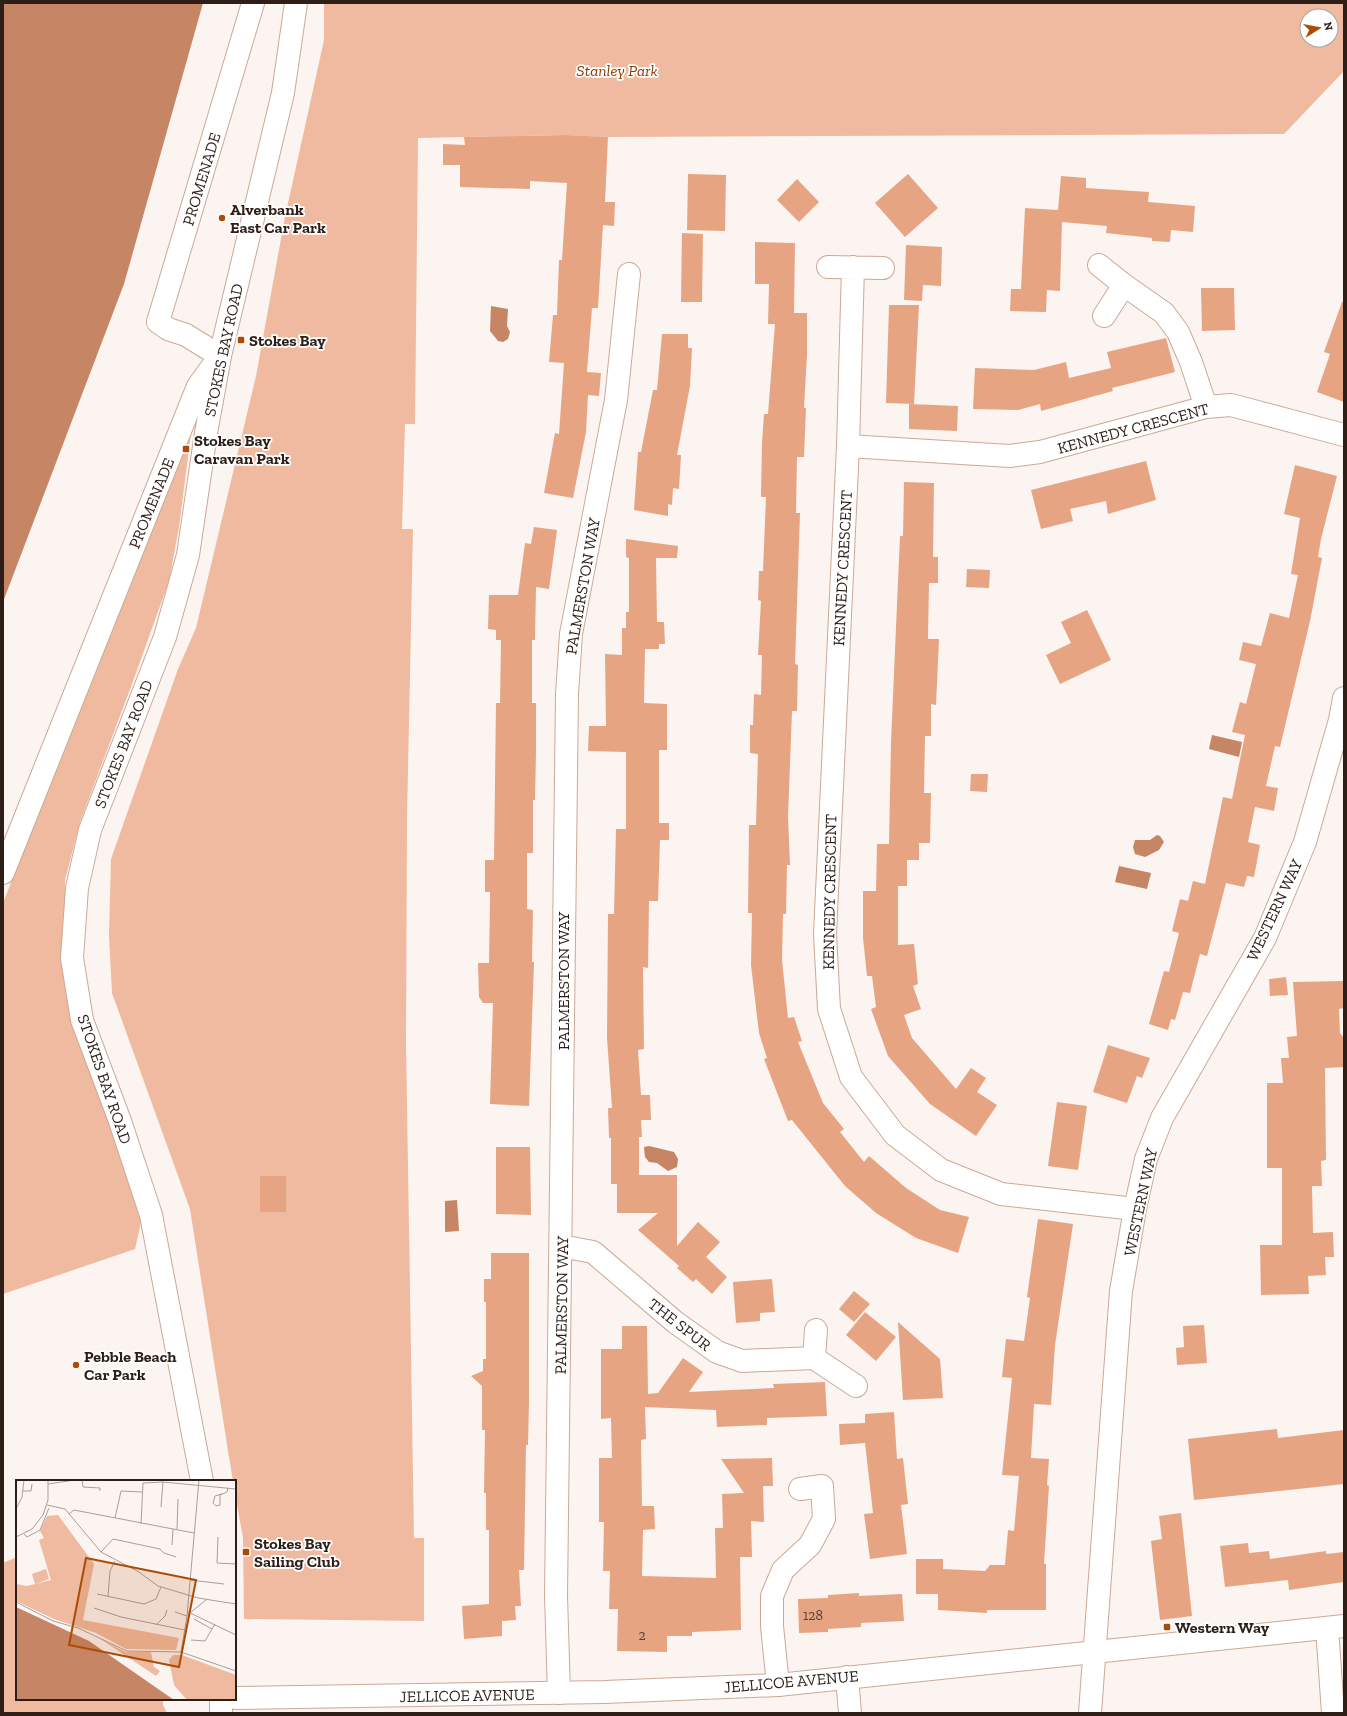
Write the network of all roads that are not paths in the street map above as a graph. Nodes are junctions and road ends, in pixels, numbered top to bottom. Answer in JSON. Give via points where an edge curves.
{"nodes":[{"id":1,"x":253,"y":3,"type":"edge"},
{"id":2,"x":296,"y":3,"type":"edge"},
{"id":3,"x":1100,"y":265,"type":"dead end"},
{"id":4,"x":828,"y":267,"type":"dead end"},
{"id":5,"x":853,"y":268,"type":"junction"},
{"id":6,"x":883,"y":268,"type":"dead end"},
{"id":7,"x":629,"y":274,"type":"dead end"},
{"id":8,"x":1124,"y":286,"type":"junction"},
{"id":9,"x":1104,"y":316,"type":"dead end"},
{"id":10,"x":220,"y":356,"type":"junction"},
{"id":11,"x":1206,"y":407,"type":"junction"},
{"id":12,"x":1344,"y":435,"type":"edge"},
{"id":13,"x":848,"y":446,"type":"junction"},
{"id":14,"x":1344,"y":698,"type":"edge"},
{"id":15,"x":3,"y":873,"type":"edge"},
{"id":16,"x":1135,"y":1209,"type":"junction"},
{"id":17,"x":561,"y":1246,"type":"junction"},
{"id":18,"x":816,"y":1330,"type":"dead end"},
{"id":19,"x":814,"y":1358,"type":"junction"},
{"id":20,"x":856,"y":1386,"type":"dead end"},
{"id":21,"x":202,"y":1480,"type":"edge"},
{"id":22,"x":800,"y":1489,"type":"dead end"},
{"id":23,"x":1335,"y":1627,"type":"edge"},
{"id":24,"x":1094,"y":1652,"type":"junction"},
{"id":25,"x":847,"y":1677,"type":"junction"},
{"id":26,"x":778,"y":1685,"type":"junction"},
{"id":27,"x":559,"y":1693,"type":"junction"},
{"id":28,"x":236,"y":1698,"type":"edge"},
{"id":29,"x":222,"y":1700,"type":"edge"},
{"id":30,"x":222,"y":1713,"type":"edge"},
{"id":31,"x":850,"y":1713,"type":"edge"},
{"id":32,"x":1090,"y":1713,"type":"edge"},
{"id":33,"x":1333,"y":1713,"type":"edge"}],
"edges":[{"from":1,"to":10,"type":"street","name":"PROMENADE","via":[[158,322],[168,329],[186,335]]},
{"from":2,"to":10,"type":"street","name":"STOKES BAY ROAD","via":[[283,93]]},
{"from":3,"to":8,"type":"street"},
{"from":4,"to":5,"type":"street"},
{"from":5,"to":6,"type":"street"},
{"from":5,"to":13,"type":"street","name":"KENNEDY CRESCENT"},
{"from":7,"to":17,"type":"street","name":"PALMERSTON WAY","via":[[616,400],[571,634],[567,694]]},
{"from":8,"to":9,"type":"street"},
{"from":8,"to":11,"type":"street","via":[[1164,313],[1178,332]]},
{"from":10,"to":15,"type":"street","name":"PROMENADE","via":[[198,386]]},
{"from":10,"to":21,"type":"street","name":"STOKES BAY ROAD","via":[[188,555],[165,637],[90,830],[78,888],[72,958],[82,1020],[120,1121],[151,1215]]},
{"from":11,"to":12,"type":"street","name":"KENNEDY CRESCENT","via":[[1231,405]]},
{"from":11,"to":13,"type":"street","name":"KENNEDY CRESCENT","via":[[1040,452],[1017,455]]},
{"from":13,"to":16,"type":"street","name":"KENNEDY CRESCENT","via":[[825,934],[829,1009],[851,1077],[895,1135],[941,1170],[1002,1194]]},
{"from":14,"to":16,"type":"street","name":"WESTERN WAY","via":[[1305,842],[1264,938],[1162,1118],[1146,1159]]},
{"from":16,"to":24,"type":"street","name":"WESTERN WAY","via":[[1122,1292]]},
{"from":17,"to":19,"type":"street","name":"THE SPUR","via":[[593,1252],[676,1322],[717,1352],[742,1361]]},
{"from":17,"to":27,"type":"street","name":"PALMERSTON WAY","via":[[556,1596]]},
{"from":18,"to":19,"type":"street"},
{"from":19,"to":20,"type":"street"},
{"from":22,"to":26,"type":"street","via":[[822,1486],[824,1519],[810,1544],[783,1570],[772,1596],[772,1626]]},
{"from":23,"to":24,"type":"street","name":"JELLICOE AVENUE"},
{"from":23,"to":33,"type":"street"},
{"from":24,"to":25,"type":"street","name":"JELLICOE AVENUE"},
{"from":24,"to":32,"type":"street","name":"WESTERN WAY"},
{"from":25,"to":26,"type":"street","name":"JELLICOE AVENUE"},
{"from":25,"to":31,"type":"street"},
{"from":26,"to":27,"type":"street","name":"JELLICOE AVENUE"},
{"from":27,"to":28,"type":"street","name":"JELLICOE AVENUE"},
{"from":29,"to":30,"type":"street"}]}
